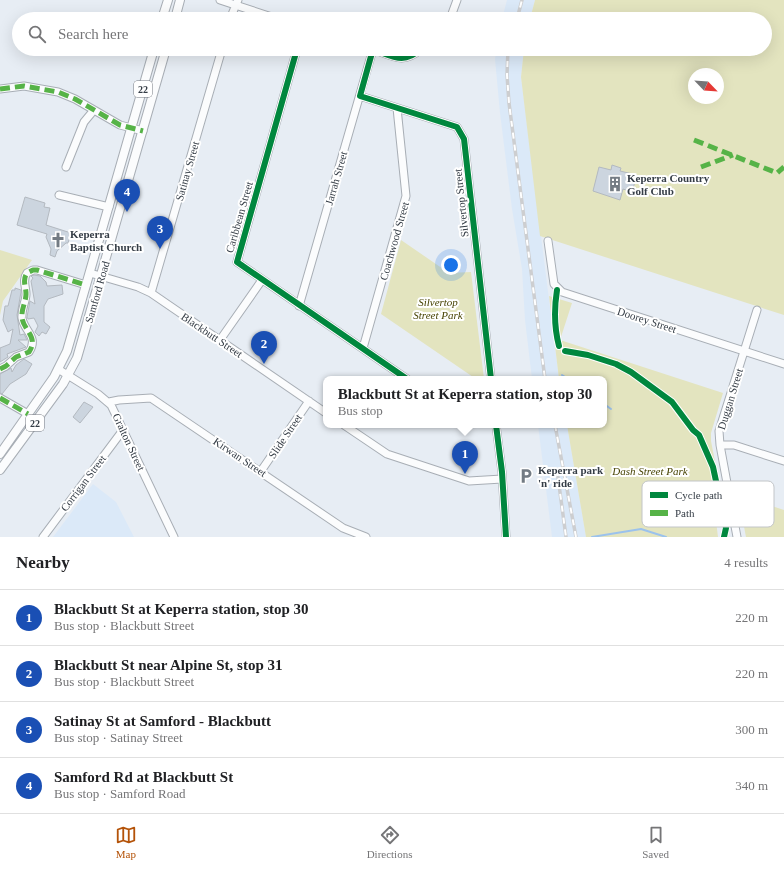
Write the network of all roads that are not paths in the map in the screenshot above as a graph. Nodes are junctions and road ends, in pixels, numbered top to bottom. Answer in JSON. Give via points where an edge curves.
{"nodes":[{"id":1,"x":168,"y":0,"type":"edge"},
{"id":2,"x":180,"y":0,"type":"edge"},
{"id":3,"x":220,"y":0,"type":"edge"},
{"id":4,"x":457,"y":0,"type":"edge"},
{"id":5,"x":237,"y":2,"type":"edge"},
{"id":6,"x":164,"y":12,"type":"edge"},
{"id":7,"x":177,"y":12,"type":"edge"},
{"id":8,"x":233,"y":12,"type":"edge"},
{"id":9,"x":261,"y":12,"type":"edge"},
{"id":10,"x":453,"y":12,"type":"edge"},
{"id":11,"x":152,"y":56,"type":"edge"},
{"id":12,"x":164,"y":56,"type":"edge"},
{"id":13,"x":220,"y":56,"type":"edge"},
{"id":14,"x":296,"y":56,"type":"edge"},
{"id":15,"x":371,"y":56,"type":"edge"},
{"id":16,"x":395,"y":56,"type":"edge"},
{"id":17,"x":413,"y":56,"type":"edge"},
{"id":18,"x":0,"y":89,"type":"edge"},
{"id":19,"x":360,"y":96,"type":"junction"},
{"id":20,"x":397,"y":108,"type":"junction"},
{"id":21,"x":94,"y":110,"type":"junction"},
{"id":22,"x":131,"y":128,"type":"junction"},
{"id":23,"x":143,"y":131,"type":"junction"},
{"id":24,"x":66,"y":167,"type":"dead end"},
{"id":25,"x":59,"y":195,"type":"dead end"},
{"id":26,"x":109,"y":207,"type":"junction"},
{"id":27,"x":548,"y":241,"type":"dead end"},
{"id":28,"x":90,"y":273,"type":"junction"},
{"id":29,"x":101,"y":276,"type":"junction"},
{"id":30,"x":262,"y":280,"type":"junction"},
{"id":31,"x":86,"y":285,"type":"junction"},
{"id":32,"x":151,"y":293,"type":"junction"},
{"id":33,"x":299,"y":306,"type":"junction"},
{"id":34,"x":757,"y":310,"type":"dead end"},
{"id":35,"x":220,"y":340,"type":"junction"},
{"id":36,"x":363,"y":348,"type":"junction"},
{"id":37,"x":744,"y":351,"type":"junction"},
{"id":38,"x":784,"y":364,"type":"edge"},
{"id":39,"x":0,"y":369,"type":"edge"},
{"id":40,"x":58,"y":369,"type":"junction"},
{"id":41,"x":69,"y":374,"type":"junction"},
{"id":42,"x":403,"y":376,"type":"edge"},
{"id":43,"x":491,"y":376,"type":"edge"},
{"id":44,"x":0,"y":398,"type":"edge"},
{"id":45,"x":309,"y":401,"type":"junction"},
{"id":46,"x":109,"y":402,"type":"junction"},
{"id":47,"x":323,"y":411,"type":"edge"},
{"id":48,"x":28,"y":414,"type":"junction"},
{"id":49,"x":348,"y":428,"type":"edge"},
{"id":50,"x":496,"y":428,"type":"edge"},
{"id":51,"x":123,"y":430,"type":"junction"},
{"id":52,"x":720,"y":445,"type":"junction"},
{"id":53,"x":0,"y":454,"type":"edge"},
{"id":54,"x":784,"y":461,"type":"edge"},
{"id":55,"x":0,"y":470,"type":"edge"},
{"id":56,"x":261,"y":472,"type":"junction"},
{"id":57,"x":502,"y":479,"type":"junction"},
{"id":58,"x":727,"y":481,"type":"edge"},
{"id":59,"x":735,"y":527,"type":"edge"},
{"id":60,"x":43,"y":537,"type":"edge"},
{"id":61,"x":174,"y":537,"type":"edge"},
{"id":62,"x":366,"y":537,"type":"edge"},
{"id":63,"x":506,"y":537,"type":"edge"},
{"id":64,"x":737,"y":537,"type":"edge"}],
"edges":[{"from":1,"to":6,"type":"main road"},
{"from":2,"to":7,"type":"main road"},
{"from":3,"to":5,"type":"street"},
{"from":4,"to":10,"type":"street"},
{"from":5,"to":8,"type":"street"},
{"from":5,"to":9,"type":"street"},
{"from":11,"to":22,"type":"main road","name":"Samford Road","number":"22"},
{"from":12,"to":23,"type":"main road","name":"Samford Road","number":"22"},
{"from":13,"to":32,"type":"street","name":"Satinay Street"},
{"from":14,"to":30,"type":"street","name":"Caribbean Street","via":[[237,262]]},
{"from":15,"to":19,"type":"street","name":"Jarrah Street"},
{"from":16,"to":17,"type":"street","via":[[404,59]]},
{"from":18,"to":21,"type":"street","via":[[24,86],[42,88],[70,96]]},
{"from":19,"to":20,"type":"street","name":"Silvertop Street"},
{"from":19,"to":33,"type":"street","name":"Jarrah Street"},
{"from":20,"to":36,"type":"street","name":"Coachwood Street","via":[[406,196]]},
{"from":20,"to":43,"type":"street","name":"Silvertop Street","via":[[457,127],[464,139]]},
{"from":21,"to":22,"type":"street"},
{"from":21,"to":24,"type":"street","via":[[84,122]]},
{"from":22,"to":23,"type":"street"},
{"from":22,"to":26,"type":"main road","name":"Samford Road","number":"22"},
{"from":23,"to":29,"type":"main road","name":"Samford Road","number":"22"},
{"from":25,"to":26,"type":"street"},
{"from":26,"to":28,"type":"main road","name":"Samford Road","number":"22"},
{"from":27,"to":37,"type":"street","name":"Doorey Street","via":[[554,284],[562,292]]},
{"from":28,"to":29,"type":"street","name":"Blackbutt Street"},
{"from":28,"to":31,"type":"main road","name":"Samford Road","number":"22"},
{"from":29,"to":32,"type":"street","name":"Blackbutt Street"},
{"from":29,"to":41,"type":"main road","name":"Samford Road","number":"22","via":[[80,348]]},
{"from":30,"to":33,"type":"street","name":"Caribbean Street"},
{"from":30,"to":35,"type":"street"},
{"from":31,"to":39,"type":"street","via":[[37,270],[27,273],[24,280],[26,295],[22,314],[32,337],[32,345],[29,352],[16,357]]},
{"from":31,"to":40,"type":"main road","name":"Samford Road","number":"22","via":[[70,342]]},
{"from":32,"to":35,"type":"street","name":"Blackbutt Street"},
{"from":33,"to":36,"type":"street","name":"Caribbean Street"},
{"from":34,"to":37,"type":"street","name":"Duggan Street"},
{"from":35,"to":45,"type":"street","name":"Blackbutt Street"},
{"from":36,"to":42,"type":"street","name":"Caribbean Street"},
{"from":37,"to":38,"type":"street","name":"Doorey Street"},
{"from":37,"to":52,"type":"street","name":"Duggan Street","via":[[719,431]]},
{"from":40,"to":41,"type":"street","name":"Gralton Street"},
{"from":40,"to":48,"type":"main road","name":"Samford Road","number":"22"},
{"from":41,"to":46,"type":"street","name":"Gralton Street"},
{"from":41,"to":55,"type":"main road","name":"Samford Road","number":"22"},
{"from":44,"to":48,"type":"street"},
{"from":45,"to":47,"type":"street","name":"Blackbutt Street"},
{"from":45,"to":56,"type":"street","name":"Slide Street"},
{"from":46,"to":51,"type":"street","name":"Gralton Street"},
{"from":46,"to":56,"type":"street","name":"Kirwan Street","via":[[151,398]]},
{"from":48,"to":53,"type":"main road","name":"Samford Road","number":"22"},
{"from":49,"to":57,"type":"street","via":[[387,454],[469,480]]},
{"from":50,"to":57,"type":"street"},
{"from":51,"to":60,"type":"street","name":"Corrigan Street"},
{"from":51,"to":61,"type":"street","name":"Gralton Street"},
{"from":52,"to":54,"type":"street","via":[[734,445]]},
{"from":52,"to":58,"type":"street","name":"Duggan Street"},
{"from":56,"to":62,"type":"street","name":"Kirwan Street","via":[[343,528]]},
{"from":57,"to":63,"type":"street"},
{"from":59,"to":64,"type":"street","name":"Duggan Street"}]}
